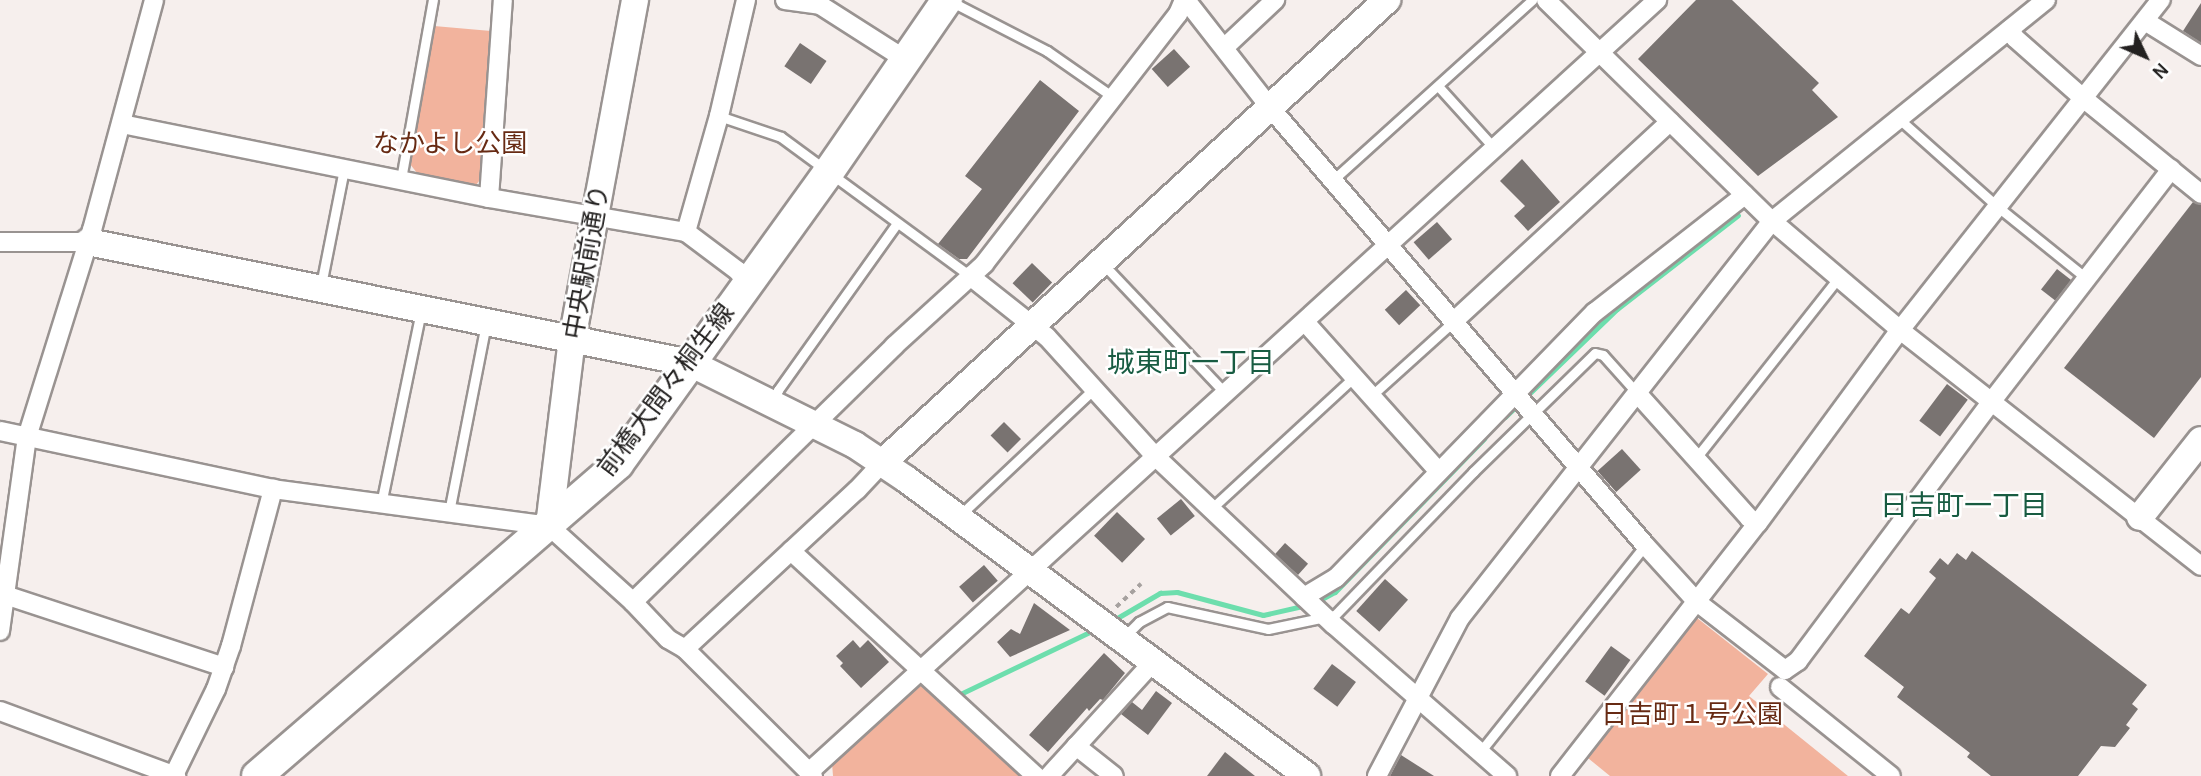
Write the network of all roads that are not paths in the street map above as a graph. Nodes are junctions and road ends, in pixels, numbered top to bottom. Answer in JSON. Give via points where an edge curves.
{"nodes":[{"id":1,"x":154,"y":0,"type":"edge"},
{"id":2,"x":433,"y":0,"type":"edge"},
{"id":3,"x":503,"y":0,"type":"edge"},
{"id":4,"x":635,"y":0,"type":"edge"},
{"id":5,"x":746,"y":0,"type":"edge"},
{"id":6,"x":785,"y":0,"type":"edge"},
{"id":7,"x":947,"y":0,"type":"edge"},
{"id":8,"x":1185,"y":0,"type":"edge"},
{"id":9,"x":1275,"y":0,"type":"edge"},
{"id":10,"x":1387,"y":0,"type":"edge"},
{"id":11,"x":1532,"y":0,"type":"edge"},
{"id":12,"x":1546,"y":0,"type":"edge"},
{"id":13,"x":1657,"y":0,"type":"edge"},
{"id":14,"x":2046,"y":0,"type":"edge"},
{"id":15,"x":2161,"y":0,"type":"edge"},
{"id":16,"x":821,"y":2,"type":"edge"},
{"id":17,"x":2145,"y":22,"type":"junction"},
{"id":18,"x":2010,"y":29,"type":"junction"},
{"id":19,"x":1225,"y":47,"type":"junction"},
{"id":20,"x":1599,"y":53,"type":"junction"},
{"id":21,"x":2201,"y":56,"type":"edge"},
{"id":22,"x":906,"y":60,"type":"junction"},
{"id":23,"x":1438,"y":86,"type":"junction"},
{"id":24,"x":1113,"y":97,"type":"junction"},
{"id":25,"x":2083,"y":98,"type":"junction"},
{"id":26,"x":1268,"y":105,"type":"junction"},
{"id":27,"x":719,"y":116,"type":"junction"},
{"id":28,"x":1898,"y":118,"type":"junction"},
{"id":29,"x":1670,"y":122,"type":"junction"},
{"id":30,"x":122,"y":124,"type":"junction"},
{"id":31,"x":1495,"y":149,"type":"junction"},
{"id":32,"x":344,"y":169,"type":"junction"},
{"id":33,"x":2171,"y":169,"type":"junction"},
{"id":34,"x":828,"y":173,"type":"junction"},
{"id":35,"x":401,"y":179,"type":"junction"},
{"id":36,"x":1334,"y":179,"type":"junction"},
{"id":37,"x":2199,"y":190,"type":"edge"},
{"id":38,"x":1745,"y":195,"type":"junction"},
{"id":39,"x":489,"y":198,"type":"junction"},
{"id":40,"x":1998,"y":207,"type":"junction"},
{"id":41,"x":595,"y":216,"type":"junction"},
{"id":42,"x":1772,"y":221,"type":"junction"},
{"id":43,"x":897,"y":223,"type":"junction"},
{"id":44,"x":686,"y":232,"type":"junction"},
{"id":45,"x":0,"y":242,"type":"edge"},
{"id":46,"x":88,"y":242,"type":"junction"},
{"id":47,"x":1388,"y":246,"type":"junction"},
{"id":48,"x":1101,"y":262,"type":"junction"},
{"id":49,"x":970,"y":276,"type":"junction"},
{"id":50,"x":1839,"y":277,"type":"junction"},
{"id":51,"x":2085,"y":278,"type":"junction"},
{"id":52,"x":747,"y":283,"type":"junction"},
{"id":53,"x":321,"y":287,"type":"junction"},
{"id":54,"x":422,"y":309,"type":"junction"},
{"id":55,"x":1305,"y":321,"type":"junction"},
{"id":56,"x":1454,"y":321,"type":"junction"},
{"id":57,"x":486,"y":322,"type":"junction"},
{"id":58,"x":1031,"y":325,"type":"junction"},
{"id":59,"x":1900,"y":331,"type":"junction"},
{"id":60,"x":572,"y":340,"type":"junction"},
{"id":61,"x":690,"y":363,"type":"junction"},
{"id":62,"x":1354,"y":377,"type":"junction"},
{"id":63,"x":1094,"y":389,"type":"junction"},
{"id":64,"x":1225,"y":393,"type":"junction"},
{"id":65,"x":1637,"y":393,"type":"junction"},
{"id":66,"x":1370,"y":396,"type":"junction"},
{"id":67,"x":1992,"y":401,"type":"junction"},
{"id":68,"x":772,"y":404,"type":"junction"},
{"id":69,"x":1524,"y":404,"type":"junction"},
{"id":70,"x":814,"y":425,"type":"junction"},
{"id":71,"x":0,"y":431,"type":"edge"},
{"id":72,"x":27,"y":437,"type":"junction"},
{"id":73,"x":2201,"y":440,"type":"edge"},
{"id":74,"x":1155,"y":456,"type":"junction"},
{"id":75,"x":1696,"y":458,"type":"junction"},
{"id":76,"x":880,"y":464,"type":"junction"},
{"id":77,"x":1579,"y":468,"type":"junction"},
{"id":78,"x":1438,"y":471,"type":"junction"},
{"id":79,"x":273,"y":489,"type":"junction"},
{"id":80,"x":381,"y":504,"type":"junction"},
{"id":81,"x":1211,"y":509,"type":"junction"},
{"id":82,"x":449,"y":512,"type":"junction"},
{"id":83,"x":958,"y":517,"type":"junction"},
{"id":84,"x":2140,"y":517,"type":"junction"},
{"id":85,"x":1758,"y":523,"type":"junction"},
{"id":86,"x":549,"y":526,"type":"junction"},
{"id":87,"x":1645,"y":545,"type":"junction"},
{"id":88,"x":791,"y":551,"type":"junction"},
{"id":89,"x":2201,"y":566,"type":"edge"},
{"id":90,"x":1031,"y":571,"type":"junction"},
{"id":91,"x":5,"y":595,"type":"junction"},
{"id":92,"x":1306,"y":598,"type":"junction"},
{"id":93,"x":633,"y":602,"type":"junction"},
{"id":94,"x":1697,"y":602,"type":"junction"},
{"id":95,"x":1325,"y":616,"type":"junction"},
{"id":96,"x":1112,"y":625,"type":"junction"},
{"id":97,"x":0,"y":631,"type":"edge"},
{"id":98,"x":685,"y":649,"type":"junction"},
{"id":99,"x":1154,"y":661,"type":"junction"},
{"id":100,"x":224,"y":667,"type":"junction"},
{"id":101,"x":920,"y":671,"type":"junction"},
{"id":102,"x":1780,"y":687,"type":"dead end"},
{"id":103,"x":1418,"y":697,"type":"junction"},
{"id":104,"x":0,"y":711,"type":"edge"},
{"id":105,"x":1076,"y":746,"type":"junction"},
{"id":106,"x":1480,"y":752,"type":"junction"},
{"id":107,"x":811,"y":774,"type":"edge"},
{"id":108,"x":175,"y":776,"type":"edge"},
{"id":109,"x":257,"y":776,"type":"edge"},
{"id":110,"x":1036,"y":776,"type":"edge"},
{"id":111,"x":1049,"y":776,"type":"edge"},
{"id":112,"x":1114,"y":776,"type":"edge"},
{"id":113,"x":1307,"y":776,"type":"edge"},
{"id":114,"x":1377,"y":776,"type":"edge"},
{"id":115,"x":1507,"y":776,"type":"edge"},
{"id":116,"x":1560,"y":776,"type":"edge"},
{"id":117,"x":1891,"y":776,"type":"edge"}],
"edges":[{"from":1,"to":30,"type":"street"},
{"from":2,"to":35,"type":"lane"},
{"from":3,"to":39,"type":"street"},
{"from":4,"to":41,"type":"street","name":"中央駅前通り"},
{"from":5,"to":27,"type":"street"},
{"from":6,"to":16,"type":"street"},
{"from":7,"to":22,"type":"main road","name":"前橋大間々桐生線"},
{"from":7,"to":24,"type":"lane","via":[[1047,51]]},
{"from":8,"to":19,"type":"street"},
{"from":8,"to":24,"type":"street"},
{"from":9,"to":19,"type":"street"},
{"from":10,"to":26,"type":"street"},
{"from":11,"to":23,"type":"lane"},
{"from":12,"to":20,"type":"street"},
{"from":13,"to":20,"type":"street"},
{"from":14,"to":18,"type":"street"},
{"from":15,"to":17,"type":"street"},
{"from":16,"to":22,"type":"street"},
{"from":17,"to":21,"type":"street"},
{"from":17,"to":25,"type":"street"},
{"from":18,"to":25,"type":"street"},
{"from":18,"to":28,"type":"street"},
{"from":19,"to":26,"type":"street"},
{"from":20,"to":29,"type":"street"},
{"from":20,"to":31,"type":"street"},
{"from":22,"to":34,"type":"main road","name":"前橋大間々桐生線"},
{"from":23,"to":31,"type":"lane"},
{"from":23,"to":36,"type":"lane"},
{"from":24,"to":49,"type":"street"},
{"from":25,"to":33,"type":"street"},
{"from":25,"to":40,"type":"street"},
{"from":26,"to":36,"type":"street"},
{"from":26,"to":48,"type":"street"},
{"from":27,"to":34,"type":"lane","via":[[781,137]]},
{"from":27,"to":44,"type":"street"},
{"from":28,"to":40,"type":"lane"},
{"from":28,"to":42,"type":"street"},
{"from":29,"to":38,"type":"street"},
{"from":29,"to":56,"type":"street"},
{"from":30,"to":32,"type":"street"},
{"from":30,"to":46,"type":"street"},
{"from":31,"to":47,"type":"street"},
{"from":32,"to":35,"type":"street"},
{"from":32,"to":53,"type":"lane"},
{"from":33,"to":37,"type":"street"},
{"from":33,"to":51,"type":"street"},
{"from":34,"to":43,"type":"lane"},
{"from":34,"to":52,"type":"main road","name":"前橋大間々桐生線"},
{"from":35,"to":39,"type":"street"},
{"from":36,"to":47,"type":"street"},
{"from":38,"to":42,"type":"street"},
{"from":38,"to":69,"type":"street","via":[[1595,312]]},
{"from":39,"to":41,"type":"street"},
{"from":40,"to":51,"type":"lane"},
{"from":40,"to":59,"type":"street"},
{"from":41,"to":44,"type":"street"},
{"from":41,"to":60,"type":"street","name":"中央駅前通り"},
{"from":42,"to":50,"type":"street"},
{"from":42,"to":65,"type":"street"},
{"from":43,"to":49,"type":"lane"},
{"from":43,"to":68,"type":"lane"},
{"from":44,"to":52,"type":"street"},
{"from":45,"to":46,"type":"street"},
{"from":46,"to":53,"type":"street"},
{"from":46,"to":72,"type":"street"},
{"from":47,"to":55,"type":"street"},
{"from":47,"to":56,"type":"street"},
{"from":48,"to":58,"type":"street"},
{"from":48,"to":64,"type":"lane"},
{"from":49,"to":58,"type":"street"},
{"from":49,"to":70,"type":"street"},
{"from":50,"to":59,"type":"street"},
{"from":50,"to":75,"type":"lane"},
{"from":51,"to":67,"type":"street"},
{"from":52,"to":61,"type":"main road","name":"前橋大間々桐生線"},
{"from":53,"to":54,"type":"street"},
{"from":54,"to":57,"type":"street"},
{"from":54,"to":80,"type":"lane"},
{"from":55,"to":62,"type":"street"},
{"from":55,"to":64,"type":"street"},
{"from":56,"to":66,"type":"lane"},
{"from":56,"to":69,"type":"street"},
{"from":57,"to":60,"type":"street"},
{"from":57,"to":82,"type":"lane"},
{"from":58,"to":63,"type":"street"},
{"from":58,"to":76,"type":"street"},
{"from":59,"to":67,"type":"street"},
{"from":59,"to":85,"type":"street"},
{"from":60,"to":61,"type":"street"},
{"from":60,"to":86,"type":"street","name":"中央駅前通り"},
{"from":61,"to":68,"type":"street"},
{"from":61,"to":86,"type":"main road","name":"前橋大間々桐生線","via":[[618,464]]},
{"from":62,"to":66,"type":"street"},
{"from":62,"to":81,"type":"lane"},
{"from":63,"to":74,"type":"street"},
{"from":63,"to":83,"type":"lane"},
{"from":64,"to":74,"type":"street"},
{"from":65,"to":69,"type":"lane","via":[[1603,355],[1595,353]]},
{"from":65,"to":75,"type":"street"},
{"from":65,"to":77,"type":"street"},
{"from":66,"to":78,"type":"street"},
{"from":67,"to":84,"type":"street"},
{"from":67,"to":94,"type":"street","via":[[1790,668],[1777,667]]},
{"from":68,"to":70,"type":"street"},
{"from":69,"to":77,"type":"street"},
{"from":69,"to":78,"type":"street"},
{"from":69,"to":95,"type":"lane","via":[[1473,472],[1341,610]]},
{"from":70,"to":76,"type":"street","via":[[855,445]]},
{"from":70,"to":93,"type":"street"},
{"from":71,"to":72,"type":"street"},
{"from":72,"to":79,"type":"street"},
{"from":72,"to":91,"type":"street"},
{"from":73,"to":84,"type":"street"},
{"from":74,"to":81,"type":"street"},
{"from":74,"to":90,"type":"street"},
{"from":75,"to":85,"type":"street"},
{"from":76,"to":83,"type":"street"},
{"from":76,"to":88,"type":"street"},
{"from":77,"to":87,"type":"street"},
{"from":77,"to":103,"type":"street","via":[[1460,618]]},
{"from":78,"to":92,"type":"street","via":[[1336,578]]},
{"from":79,"to":80,"type":"street"},
{"from":79,"to":100,"type":"street"},
{"from":80,"to":82,"type":"street"},
{"from":81,"to":92,"type":"street"},
{"from":82,"to":86,"type":"street"},
{"from":83,"to":90,"type":"street"},
{"from":84,"to":89,"type":"street"},
{"from":85,"to":94,"type":"street"},
{"from":86,"to":93,"type":"street"},
{"from":86,"to":109,"type":"main road","name":"前橋大間々桐生線"},
{"from":87,"to":94,"type":"street"},
{"from":87,"to":106,"type":"lane"},
{"from":88,"to":98,"type":"street"},
{"from":88,"to":101,"type":"street"},
{"from":90,"to":96,"type":"street"},
{"from":90,"to":101,"type":"street"},
{"from":91,"to":97,"type":"street"},
{"from":91,"to":100,"type":"street"},
{"from":92,"to":95,"type":"street"},
{"from":93,"to":98,"type":"street","via":[[668,639]]},
{"from":94,"to":116,"type":"street"},
{"from":95,"to":96,"type":"lane","via":[[1268,629],[1167,607],[1139,622]]},
{"from":95,"to":103,"type":"street"},
{"from":96,"to":99,"type":"street"},
{"from":98,"to":107,"type":"street"},
{"from":99,"to":105,"type":"street"},
{"from":99,"to":113,"type":"street"},
{"from":100,"to":108,"type":"street"},
{"from":101,"to":107,"type":"street"},
{"from":101,"to":110,"type":"street"},
{"from":102,"to":117,"type":"street"},
{"from":103,"to":106,"type":"street"},
{"from":103,"to":114,"type":"street"},
{"from":104,"to":108,"type":"street"},
{"from":105,"to":111,"type":"street"},
{"from":105,"to":112,"type":"street"},
{"from":106,"to":115,"type":"street"}]}
